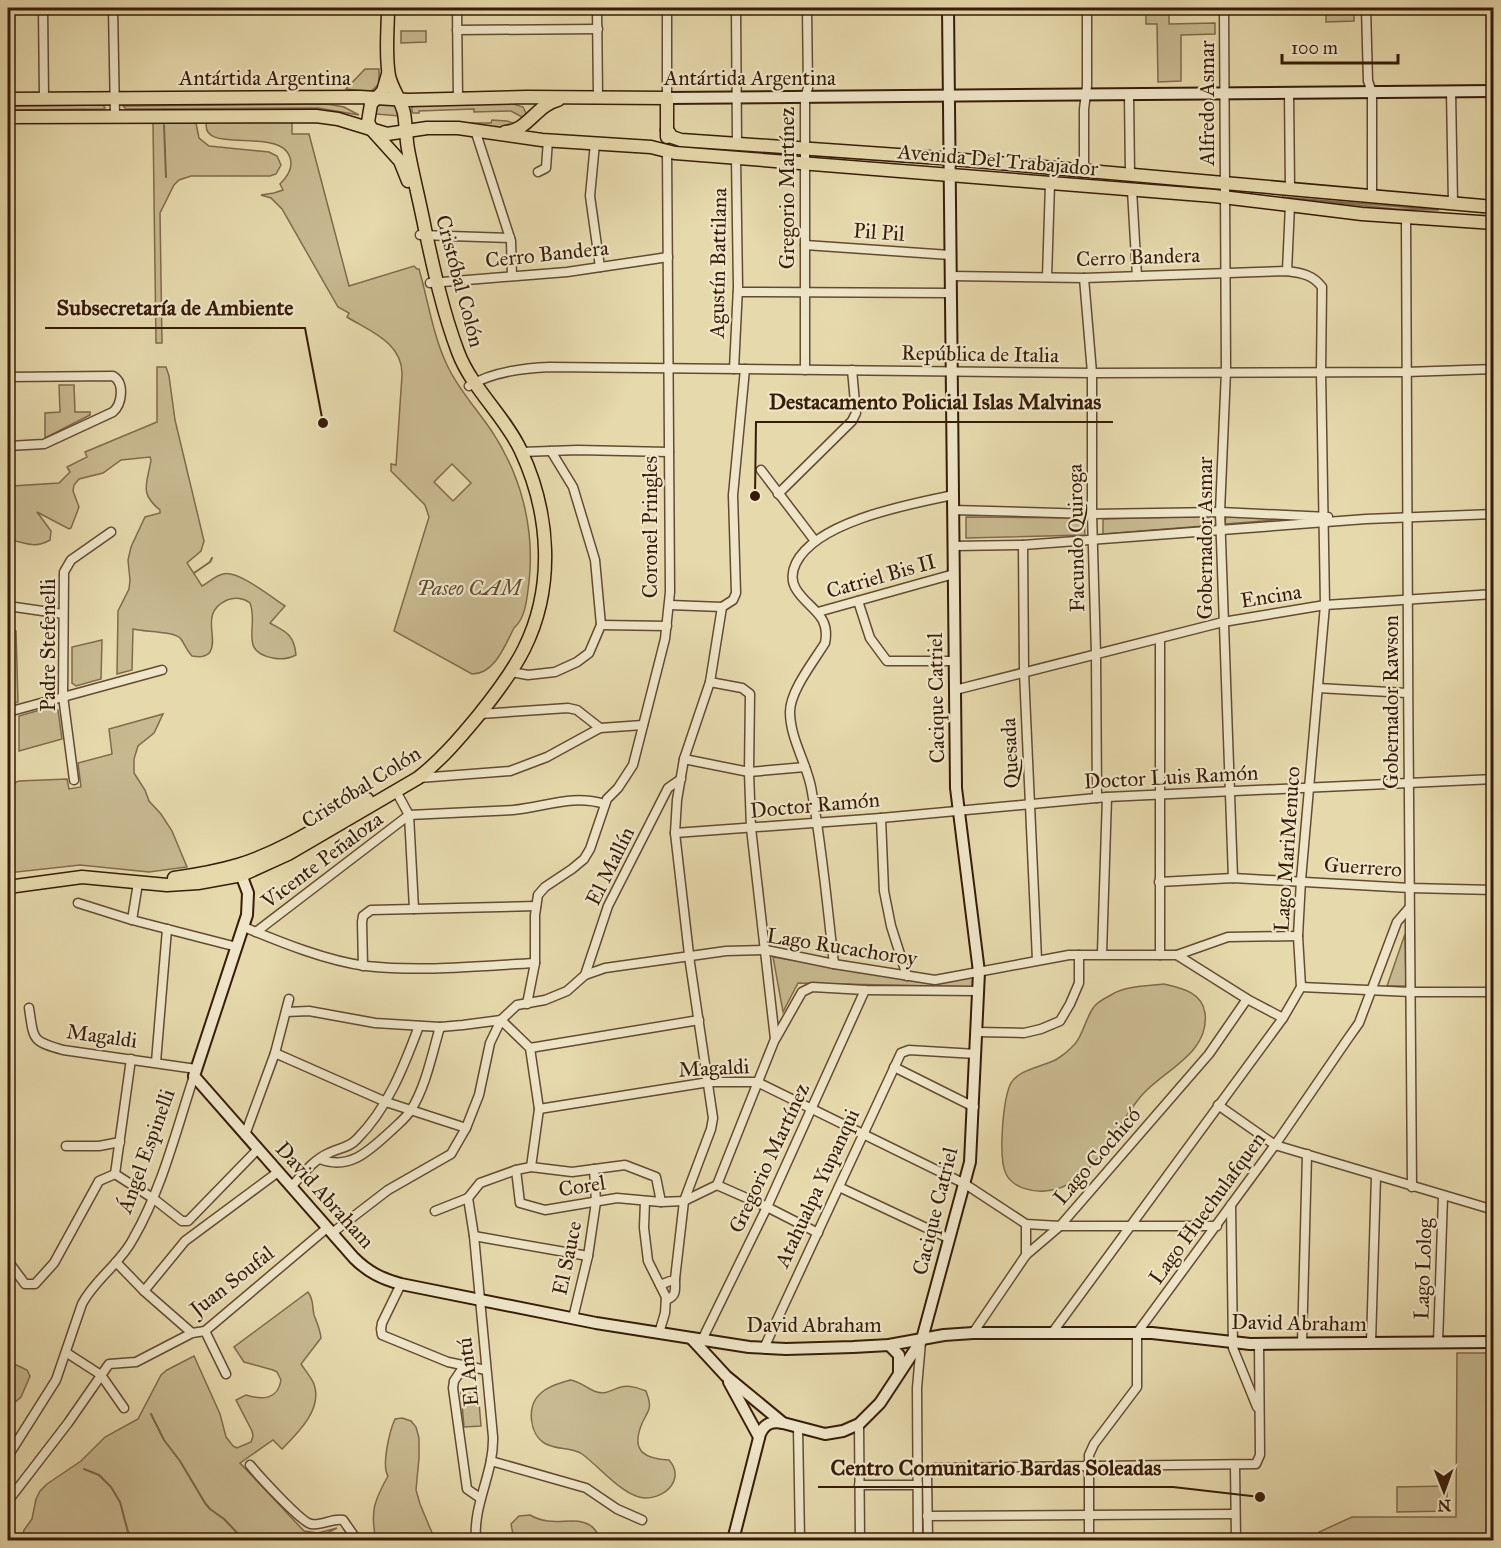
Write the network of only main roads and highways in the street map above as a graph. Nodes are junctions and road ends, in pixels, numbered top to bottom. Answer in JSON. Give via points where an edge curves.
{"nodes":[{"id":1,"x":388,"y":8,"type":"edge"},
{"id":2,"x":948,"y":8,"type":"edge"},
{"id":3,"x":388,"y":73,"type":"junction"},
{"id":4,"x":1494,"y":91,"type":"edge"},
{"id":5,"x":948,"y":96,"type":"junction"},
{"id":6,"x":375,"y":98,"type":"junction"},
{"id":7,"x":510,"y":98,"type":"junction"},
{"id":8,"x":576,"y":98,"type":"junction"},
{"id":9,"x":667,"y":98,"type":"junction"},
{"id":10,"x":8,"y":99,"type":"edge"},
{"id":11,"x":399,"y":100,"type":"junction"},
{"id":12,"x":8,"y":117,"type":"edge"},
{"id":13,"x":532,"y":117,"type":"junction"},
{"id":14,"x":372,"y":130,"type":"junction"},
{"id":15,"x":667,"y":130,"type":"junction"},
{"id":16,"x":501,"y":132,"type":"junction"},
{"id":17,"x":406,"y":136,"type":"junction"},
{"id":18,"x":667,"y":150,"type":"junction"},
{"id":19,"x":949,"y":159,"type":"junction"},
{"id":20,"x":949,"y":175,"type":"junction"},
{"id":21,"x":1494,"y":207,"type":"edge"},
{"id":22,"x":1494,"y":223,"type":"edge"},
{"id":23,"x":423,"y":235,"type":"junction"},
{"id":24,"x":472,"y":384,"type":"junction"},
{"id":25,"x":239,"y":870,"type":"junction"},
{"id":26,"x":8,"y":880,"type":"edge"},
{"id":27,"x":8,"y":887,"type":"edge"},
{"id":28,"x":195,"y":1072,"type":"joint"},
{"id":29,"x":697,"y":1339,"type":"junction"},
{"id":30,"x":922,"y":1339,"type":"junction"},
{"id":31,"x":1494,"y":1342,"type":"edge"},
{"id":32,"x":890,"y":1345,"type":"junction"},
{"id":33,"x":726,"y":1376,"type":"junction"},
{"id":34,"x":897,"y":1377,"type":"junction"},
{"id":35,"x":783,"y":1423,"type":"junction"},
{"id":36,"x":759,"y":1437,"type":"junction"},
{"id":37,"x":733,"y":1540,"type":"edge"}],
"edges":[{"from":1,"to":3,"type":"main road","name":"Cristóbal Colón"},
{"from":2,"to":5,"type":"main road","name":"Cacique Catriel"},
{"from":3,"to":6,"type":"main road","name":"Cristóbal Colón","via":[[384,89]]},
{"from":3,"to":11,"type":"main road","name":"Cristóbal Colón"},
{"from":4,"to":5,"type":"main road","name":"Antártida Argentina"},
{"from":5,"to":9,"type":"main road","name":"Antártida Argentina"},
{"from":5,"to":19,"type":"main road","name":"Cacique Catriel"},
{"from":6,"to":10,"type":"main road","name":"Antártida Argentina"},
{"from":6,"to":11,"type":"main road","name":"Antártida Argentina"},
{"from":6,"to":14,"type":"main road","name":"Cristóbal Colón","via":[[368,115]]},
{"from":7,"to":8,"type":"main road","name":"Antártida Argentina"},
{"from":7,"to":11,"type":"main road","name":"Antártida Argentina"},
{"from":7,"to":13,"type":"main road","via":[[529,105]]},
{"from":8,"to":9,"type":"main road","name":"Antártida Argentina"},
{"from":8,"to":13,"type":"main road","via":[[550,102]]},
{"from":9,"to":15,"type":"main road","name":"Coronel Pringles"},
{"from":11,"to":17,"type":"main road","name":"Cristóbal Colón"},
{"from":12,"to":14,"type":"main road","name":"Antártida Argentina","via":[[316,116]]},
{"from":13,"to":16,"type":"main road","via":[[517,130]]},
{"from":14,"to":17,"type":"main road","name":"Antártida Argentina"},
{"from":14,"to":23,"type":"main road","name":"Cristóbal Colón","via":[[405,171]]},
{"from":15,"to":18,"type":"main road","name":"Coronel Pringles"},
{"from":15,"to":19,"type":"main road","name":"Avenida Del Trabajador","via":[[678,139]]},
{"from":16,"to":17,"type":"main road","via":[[420,128]]},
{"from":16,"to":18,"type":"main road","name":"Avenida Del Trabajador"},
{"from":17,"to":23,"type":"main road","name":"Cristóbal Colón"},
{"from":18,"to":20,"type":"main road","name":"Avenida Del Trabajador"},
{"from":19,"to":20,"type":"main road","name":"Cacique Catriel"},
{"from":19,"to":21,"type":"main road","name":"Avenida Del Trabajador"},
{"from":20,"to":22,"type":"main road","name":"Avenida Del Trabajador"},
{"from":20,"to":30,"type":"main road","name":"Cacique Catriel","via":[[958,811],[979,991],[972,1153]]},
{"from":23,"to":24,"type":"main road","name":"Cristóbal Colón","via":[[434,282]]},
{"from":24,"to":25,"type":"main road","name":"Cristóbal Colón","via":[[509,442],[535,514],[536,577],[521,639],[471,714],[424,763]]},
{"from":24,"to":25,"type":"main road","name":"Cristóbal Colón","via":[[507,427],[521,452],[541,511],[545,563],[542,591],[525,648],[480,714],[451,749],[418,778],[288,854]]},
{"from":25,"to":26,"type":"main road","via":[[150,878],[77,870]]},
{"from":25,"to":27,"type":"main road","via":[[198,883],[168,885],[82,877]]},
{"from":25,"to":28,"type":"main road","name":"Ángel Espinelli","via":[[249,899],[244,927]]},
{"from":28,"to":29,"type":"main road","name":"David Abraham","via":[[329,1231],[371,1273],[401,1284]]},
{"from":29,"to":32,"type":"main road","name":"David Abraham","via":[[764,1348]]},
{"from":29,"to":33,"type":"main road"},
{"from":30,"to":31,"type":"main road","name":"David Abraham","via":[[973,1333],[1137,1333],[1259,1344]]},
{"from":30,"to":32,"type":"main road","name":"David Abraham"},
{"from":30,"to":34,"type":"main road"},
{"from":32,"to":34,"type":"main road","via":[[899,1355]]},
{"from":33,"to":35,"type":"main road"},
{"from":33,"to":36,"type":"main road"},
{"from":34,"to":35,"type":"main road","via":[[875,1410],[859,1424],[834,1433],[816,1433]]},
{"from":35,"to":36,"type":"main road","via":[[767,1424]]},
{"from":36,"to":37,"type":"main road"}]}
